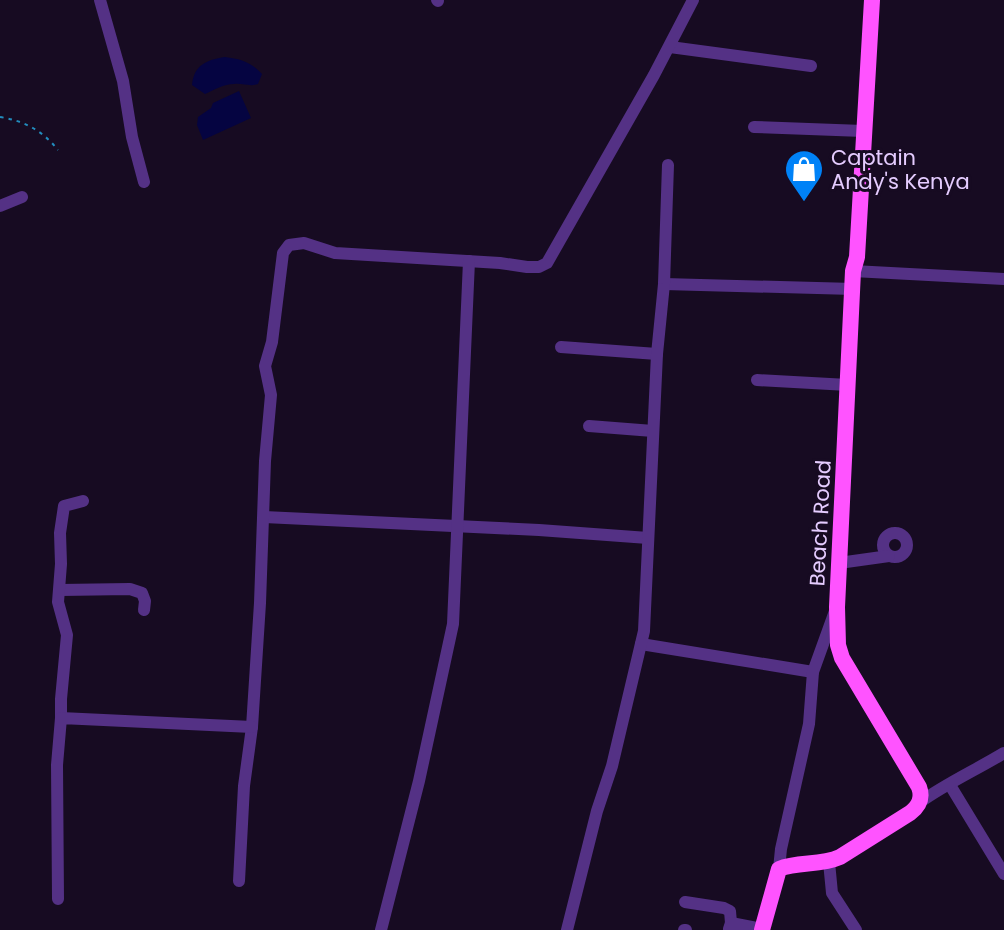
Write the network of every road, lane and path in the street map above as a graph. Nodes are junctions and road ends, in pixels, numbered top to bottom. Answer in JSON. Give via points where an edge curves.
{"nodes":[{"id":1,"x":100,"y":0,"type":"edge"},
{"id":2,"x":693,"y":0,"type":"edge"},
{"id":3,"x":872,"y":0,"type":"edge"},
{"id":4,"x":670,"y":47,"type":"junction"},
{"id":5,"x":811,"y":66,"type":"dead end"},
{"id":6,"x":0,"y":117,"type":"edge"},
{"id":7,"x":754,"y":127,"type":"dead end"},
{"id":8,"x":863,"y":131,"type":"junction"},
{"id":9,"x":58,"y":150,"type":"dead end"},
{"id":10,"x":668,"y":165,"type":"dead end"},
{"id":11,"x":144,"y":182,"type":"dead end"},
{"id":12,"x":22,"y":197,"type":"dead end"},
{"id":13,"x":0,"y":206,"type":"edge"},
{"id":14,"x":469,"y":261,"type":"junction"},
{"id":15,"x":853,"y":271,"type":"junction"},
{"id":16,"x":1004,"y":279,"type":"edge"},
{"id":17,"x":664,"y":284,"type":"junction"},
{"id":18,"x":853,"y":289,"type":"junction"},
{"id":19,"x":561,"y":347,"type":"dead end"},
{"id":20,"x":657,"y":355,"type":"junction"},
{"id":21,"x":757,"y":380,"type":"dead end"},
{"id":22,"x":848,"y":385,"type":"junction"},
{"id":23,"x":589,"y":426,"type":"dead end"},
{"id":24,"x":653,"y":431,"type":"junction"},
{"id":25,"x":83,"y":501,"type":"dead end"},
{"id":26,"x":264,"y":517,"type":"junction"},
{"id":27,"x":459,"y":527,"type":"junction"},
{"id":28,"x":648,"y":538,"type":"junction"},
{"id":29,"x":889,"y":555,"type":"dead end"},
{"id":30,"x":839,"y":563,"type":"junction"},
{"id":31,"x":60,"y":590,"type":"junction"},
{"id":32,"x":837,"y":607,"type":"junction"},
{"id":33,"x":144,"y":610,"type":"dead end"},
{"id":34,"x":641,"y":645,"type":"junction"},
{"id":35,"x":813,"y":672,"type":"junction"},
{"id":36,"x":61,"y":718,"type":"junction"},
{"id":37,"x":253,"y":727,"type":"junction"},
{"id":38,"x":1004,"y":753,"type":"edge"},
{"id":39,"x":950,"y":785,"type":"junction"},
{"id":40,"x":919,"y":803,"type":"junction"},
{"id":41,"x":829,"y":862,"type":"junction"},
{"id":42,"x":779,"y":869,"type":"junction"},
{"id":43,"x":1004,"y":874,"type":"edge"},
{"id":44,"x":239,"y":881,"type":"dead end"},
{"id":45,"x":58,"y":899,"type":"dead end"},
{"id":46,"x":685,"y":902,"type":"dead end"},
{"id":47,"x":730,"y":927,"type":"edge"},
{"id":48,"x":762,"y":929,"type":"edge"},
{"id":49,"x":380,"y":930,"type":"edge"},
{"id":50,"x":567,"y":930,"type":"edge"},
{"id":51,"x":856,"y":930,"type":"edge"}],
"edges":[{"from":1,"to":11,"type":"street"},
{"from":2,"to":4,"type":"street"},
{"from":3,"to":8,"type":"main road","name":"Beach Road"},
{"from":4,"to":5,"type":"street"},
{"from":4,"to":14,"type":"street","via":[[547,263],[539,267]]},
{"from":6,"to":9,"type":"path","via":[[38,130]]},
{"from":7,"to":8,"type":"street"},
{"from":8,"to":15,"type":"main road","name":"Beach Road"},
{"from":10,"to":17,"type":"street"},
{"from":12,"to":13,"type":"street"},
{"from":14,"to":26,"type":"street","via":[[335,253],[304,243],[289,245],[283,253],[265,366],[271,395]]},
{"from":14,"to":27,"type":"street"},
{"from":15,"to":16,"type":"street"},
{"from":15,"to":18,"type":"main road","name":"Beach Road"},
{"from":17,"to":18,"type":"street"},
{"from":17,"to":20,"type":"street"},
{"from":18,"to":22,"type":"main road","name":"Beach Road"},
{"from":19,"to":20,"type":"street"},
{"from":20,"to":24,"type":"street"},
{"from":21,"to":22,"type":"street"},
{"from":22,"to":30,"type":"main road","name":"Beach Road"},
{"from":23,"to":24,"type":"street"},
{"from":24,"to":28,"type":"street"},
{"from":25,"to":31,"type":"street","via":[[64,506]]},
{"from":26,"to":27,"type":"street"},
{"from":26,"to":37,"type":"street"},
{"from":27,"to":28,"type":"street"},
{"from":27,"to":49,"type":"street","via":[[449,653]]},
{"from":28,"to":34,"type":"street"},
{"from":29,"to":30,"type":"street"},
{"from":30,"to":32,"type":"main road","name":"Beach Road"},
{"from":31,"to":33,"type":"street","via":[[130,589],[142,593]]},
{"from":31,"to":36,"type":"street","via":[[58,602],[67,635]]},
{"from":32,"to":35,"type":"street"},
{"from":32,"to":40,"type":"main road","name":"Beach Road","via":[[842,659],[919,787]]},
{"from":34,"to":35,"type":"street"},
{"from":34,"to":50,"type":"street"},
{"from":35,"to":42,"type":"street","via":[[809,724]]},
{"from":36,"to":37,"type":"street"},
{"from":36,"to":45,"type":"street"},
{"from":37,"to":44,"type":"street","via":[[244,786]]},
{"from":38,"to":39,"type":"street"},
{"from":39,"to":40,"type":"street"},
{"from":39,"to":43,"type":"street"},
{"from":40,"to":41,"type":"main road"},
{"from":41,"to":42,"type":"main road"},
{"from":41,"to":51,"type":"street","via":[[832,893]]},
{"from":42,"to":48,"type":"main road"},
{"from":46,"to":47,"type":"street","via":[[730,911]]},
{"from":47,"to":48,"type":"street"}]}
